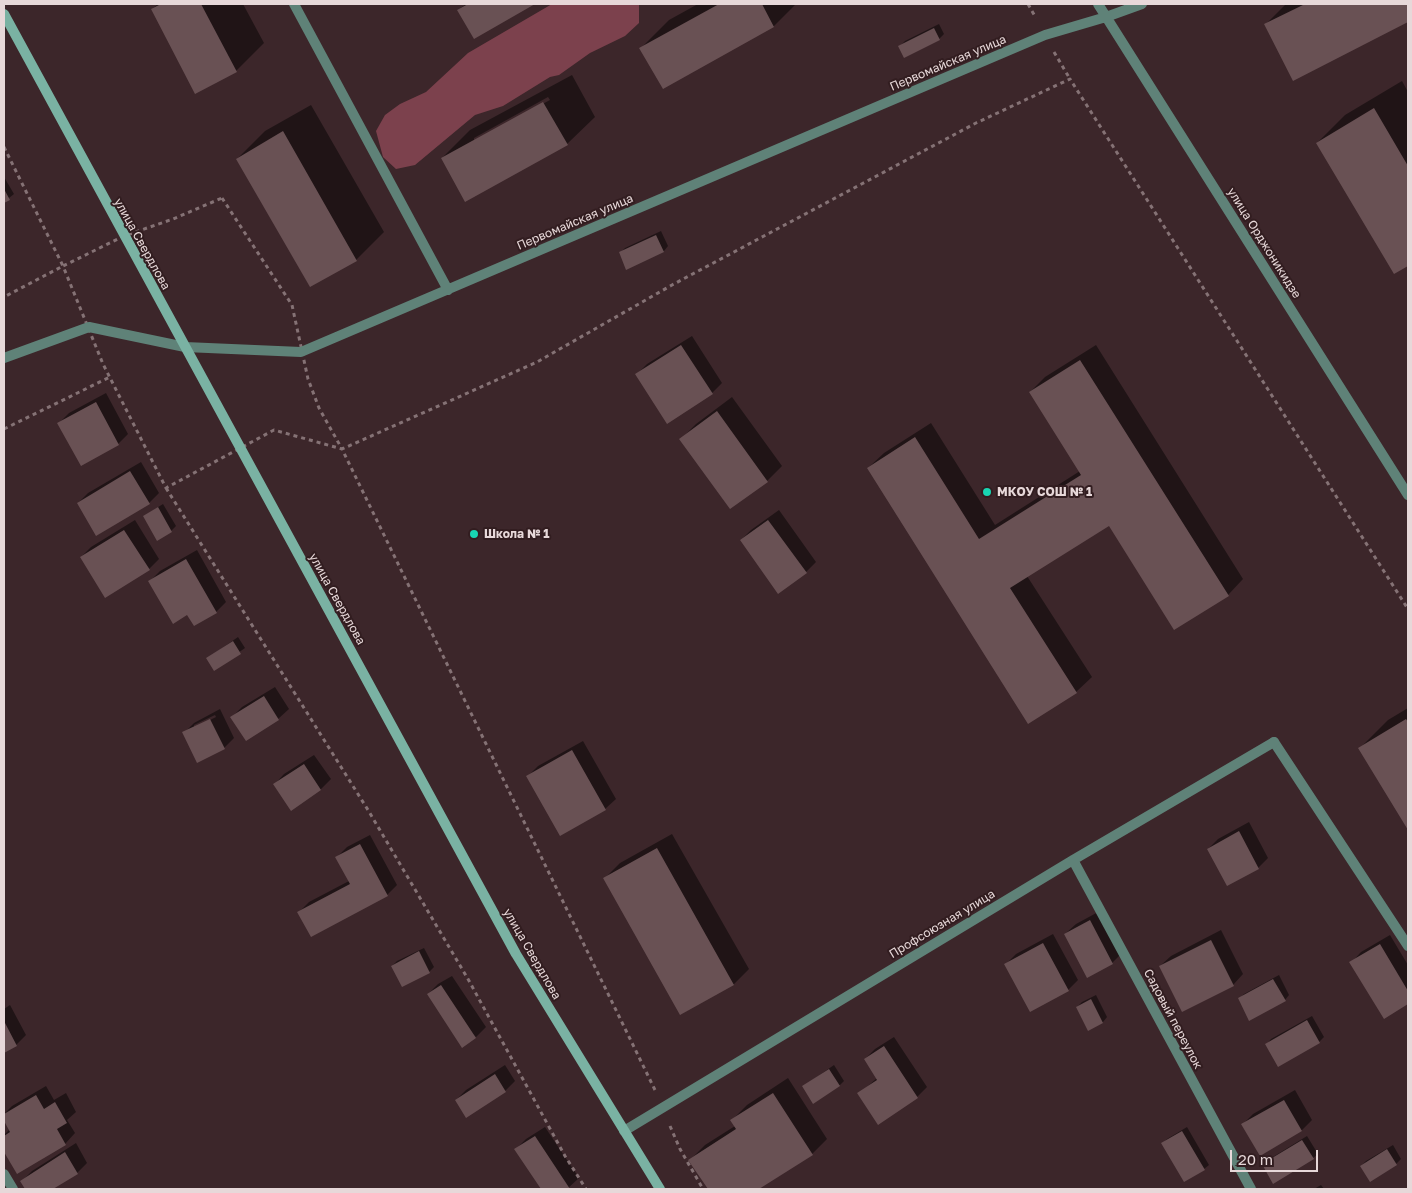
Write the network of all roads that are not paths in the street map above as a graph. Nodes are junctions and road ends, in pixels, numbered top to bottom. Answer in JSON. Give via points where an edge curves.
{"nodes":[{"id":1,"x":294,"y":4,"type":"edge"},
{"id":2,"x":1098,"y":4,"type":"edge"},
{"id":3,"x":1142,"y":4,"type":"edge"},
{"id":4,"x":4,"y":14,"type":"edge"},
{"id":5,"x":1106,"y":17,"type":"junction"},
{"id":6,"x":448,"y":290,"type":"junction"},
{"id":7,"x":185,"y":347,"type":"junction"},
{"id":8,"x":4,"y":358,"type":"edge"},
{"id":9,"x":1408,"y":495,"type":"edge"},
{"id":10,"x":1073,"y":860,"type":"junction"},
{"id":11,"x":1408,"y":946,"type":"edge"},
{"id":12,"x":624,"y":1131,"type":"junction"},
{"id":13,"x":4,"y":1174,"type":"edge"},
{"id":14,"x":13,"y":1189,"type":"edge"},
{"id":15,"x":660,"y":1189,"type":"edge"},
{"id":16,"x":1251,"y":1189,"type":"edge"}],
"edges":[{"from":1,"to":6,"type":"street"},
{"from":2,"to":5,"type":"street","name":"улица Орджоникидзе"},
{"from":3,"to":5,"type":"street","name":"Первомайская улица"},
{"from":4,"to":7,"type":"street","name":"улица Свердлова"},
{"from":5,"to":6,"type":"street","name":"Первомайская улица","via":[[1045,35]]},
{"from":5,"to":9,"type":"street","name":"улица Орджоникидзе"},
{"from":6,"to":7,"type":"street","name":"Первомайская улица","via":[[301,352]]},
{"from":7,"to":8,"type":"street","name":"Первомайская улица","via":[[89,327]]},
{"from":7,"to":12,"type":"street","name":"улица Свердлова","via":[[516,954]]},
{"from":10,"to":11,"type":"street","name":"Профсоюзная улица","via":[[1274,742]]},
{"from":10,"to":12,"type":"street","name":"Профсоюзная улица"},
{"from":10,"to":16,"type":"street","name":"Садовый переулок"},
{"from":12,"to":15,"type":"street","name":"улица Свердлова"},
{"from":13,"to":14,"type":"street"}]}
